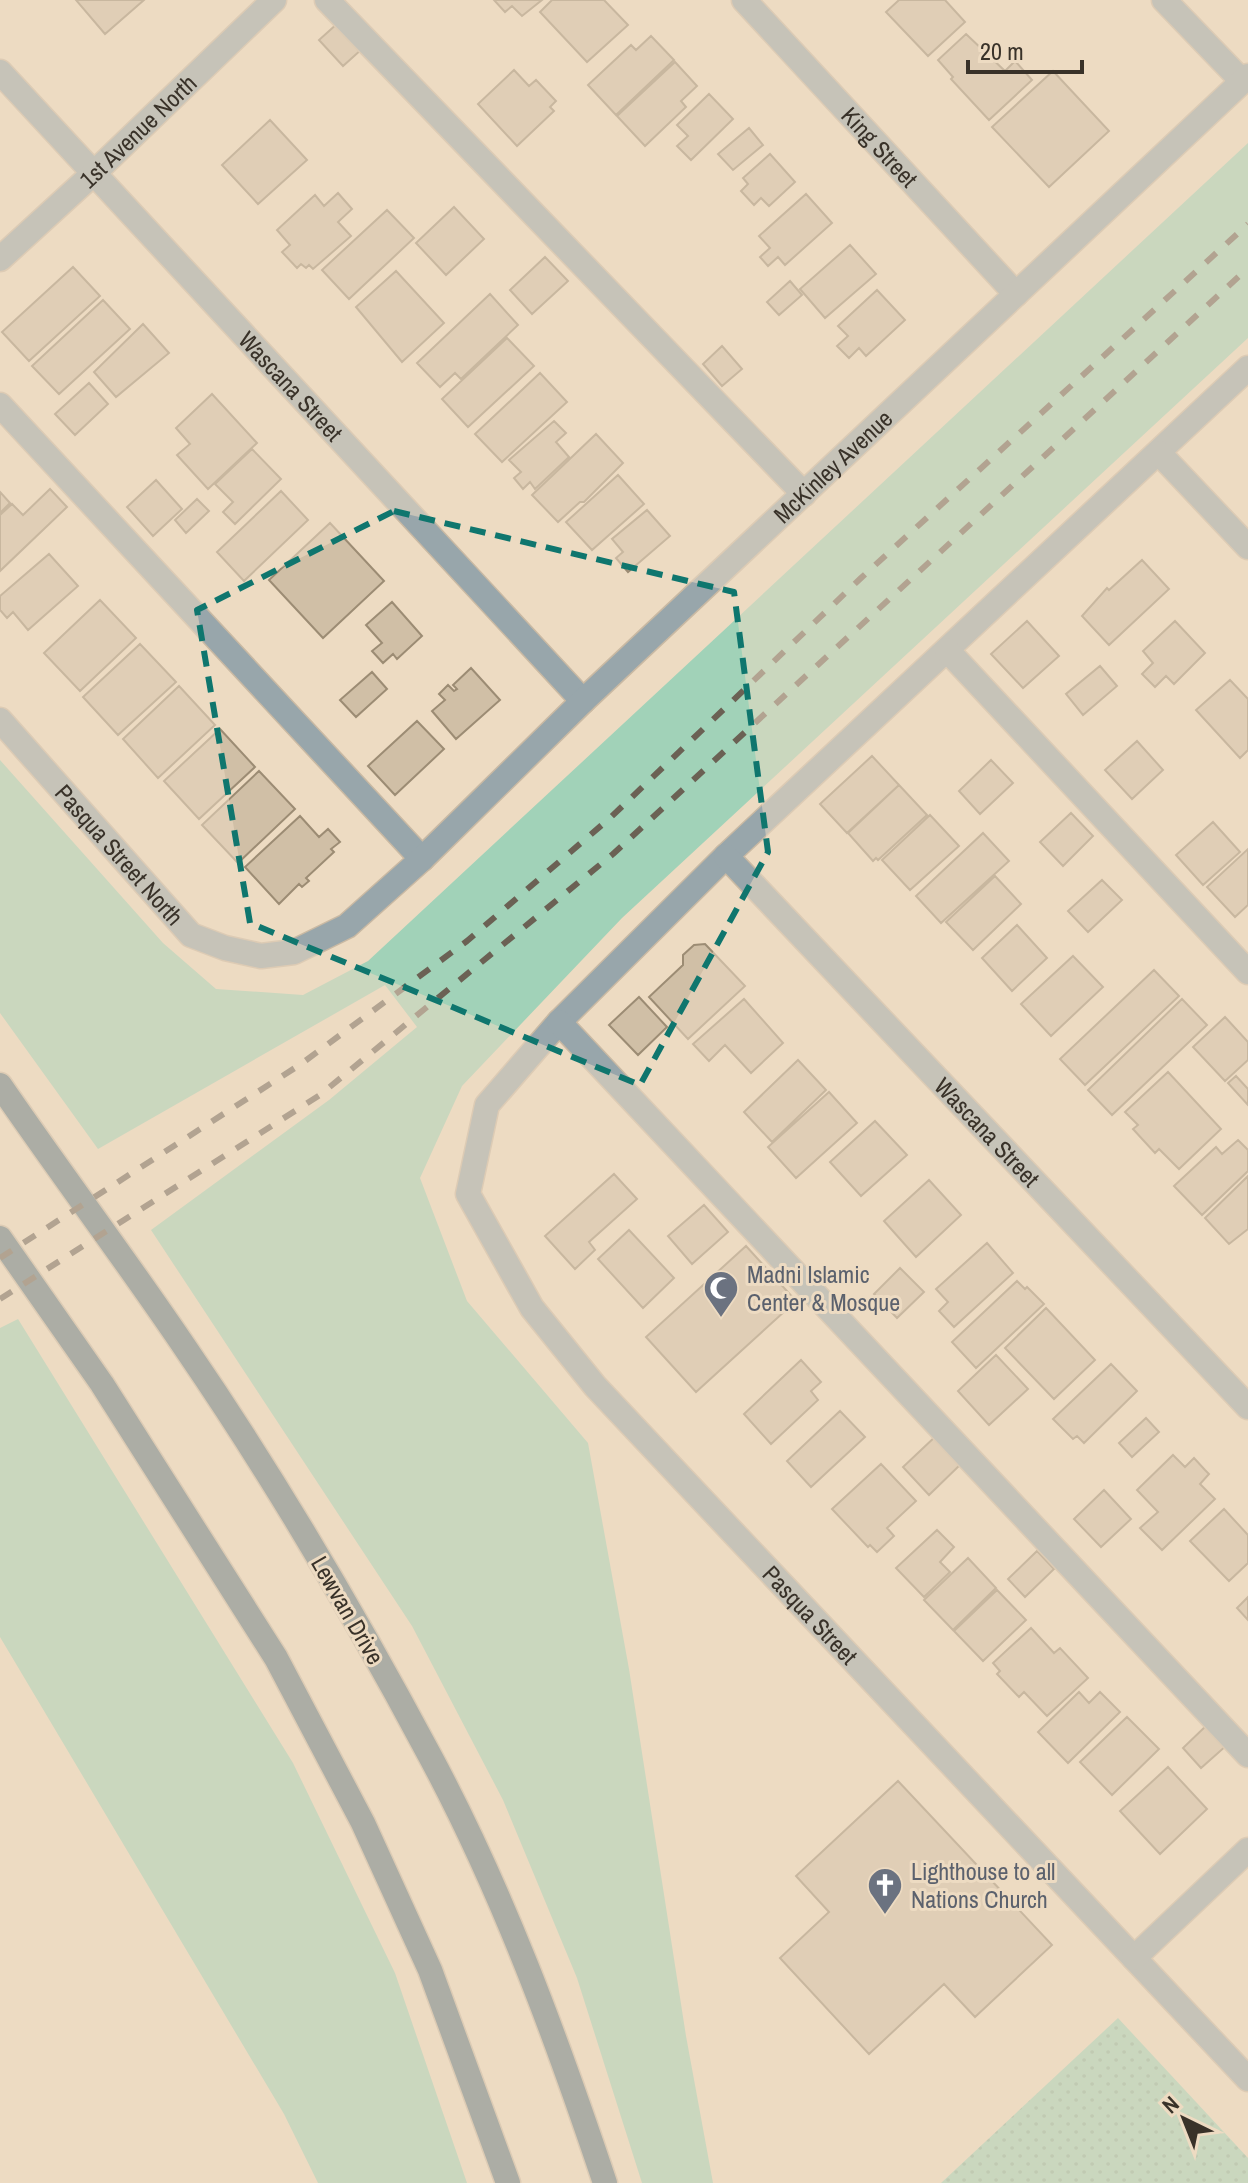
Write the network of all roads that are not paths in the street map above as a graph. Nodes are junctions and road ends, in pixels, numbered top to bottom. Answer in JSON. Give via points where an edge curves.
{"nodes":[{"id":1,"x":274,"y":0,"type":"edge"},
{"id":2,"x":327,"y":0,"type":"edge"},
{"id":3,"x":744,"y":0,"type":"edge"},
{"id":4,"x":1164,"y":0,"type":"edge"},
{"id":5,"x":0,"y":72,"type":"edge"},
{"id":6,"x":1245,"y":78,"type":"edge"},
{"id":7,"x":94,"y":173,"type":"junction"},
{"id":8,"x":0,"y":259,"type":"edge"},
{"id":9,"x":1016,"y":294,"type":"junction"},
{"id":10,"x":1248,"y":368,"type":"edge"},
{"id":11,"x":0,"y":405,"type":"edge"},
{"id":12,"x":1159,"y":453,"type":"junction"},
{"id":13,"x":804,"y":494,"type":"junction"},
{"id":14,"x":1248,"y":547,"type":"edge"},
{"id":15,"x":947,"y":650,"type":"junction"},
{"id":16,"x":583,"y":701,"type":"junction"},
{"id":17,"x":0,"y":720,"type":"edge"},
{"id":18,"x":726,"y":856,"type":"junction"},
{"id":19,"x":422,"y":859,"type":"junction"},
{"id":20,"x":1248,"y":972,"type":"edge"},
{"id":21,"x":559,"y":1022,"type":"junction"},
{"id":22,"x":0,"y":1085,"type":"edge"},
{"id":23,"x":0,"y":1238,"type":"edge"},
{"id":24,"x":1248,"y":1407,"type":"edge"},
{"id":25,"x":1248,"y":1755,"type":"edge"},
{"id":26,"x":1248,"y":1850,"type":"edge"},
{"id":27,"x":1134,"y":1958,"type":"junction"},
{"id":28,"x":1248,"y":2079,"type":"edge"},
{"id":29,"x":508,"y":2183,"type":"edge"},
{"id":30,"x":605,"y":2183,"type":"edge"}],
"edges":[{"from":1,"to":7,"type":"street","name":"1st Avenue North"},
{"from":2,"to":13,"type":"street"},
{"from":3,"to":9,"type":"street","name":"King Street"},
{"from":4,"to":6,"type":"street"},
{"from":5,"to":7,"type":"street","name":"Wascana Street"},
{"from":6,"to":9,"type":"street","name":"McKinley Avenue"},
{"from":7,"to":8,"type":"street","name":"1st Avenue North"},
{"from":7,"to":16,"type":"street","name":"Wascana Street"},
{"from":9,"to":13,"type":"street","name":"McKinley Avenue"},
{"from":10,"to":12,"type":"street"},
{"from":11,"to":19,"type":"street"},
{"from":12,"to":14,"type":"street"},
{"from":12,"to":15,"type":"street"},
{"from":13,"to":16,"type":"street","name":"McKinley Avenue"},
{"from":15,"to":18,"type":"street"},
{"from":15,"to":20,"type":"street"},
{"from":16,"to":19,"type":"street","name":"McKinley Avenue"},
{"from":17,"to":19,"type":"street","name":"Pasqua Street North","via":[[191,935],[225,948],[261,956],[294,952],[347,926]]},
{"from":18,"to":21,"type":"street"},
{"from":18,"to":24,"type":"street","name":"Wascana Street"},
{"from":21,"to":25,"type":"street"},
{"from":21,"to":27,"type":"street","name":"Pasqua Street","via":[[487,1105],[468,1194],[532,1308],[595,1386]]},
{"from":22,"to":30,"type":"main road","name":"Lewvan Drive","via":[[187,1350],[319,1558],[431,1758],[502,1906]]},
{"from":23,"to":29,"type":"main road","via":[[102,1384],[276,1658],[363,1823],[430,1970]]},
{"from":26,"to":27,"type":"street"},
{"from":27,"to":28,"type":"street","name":"Pasqua Street"}]}
